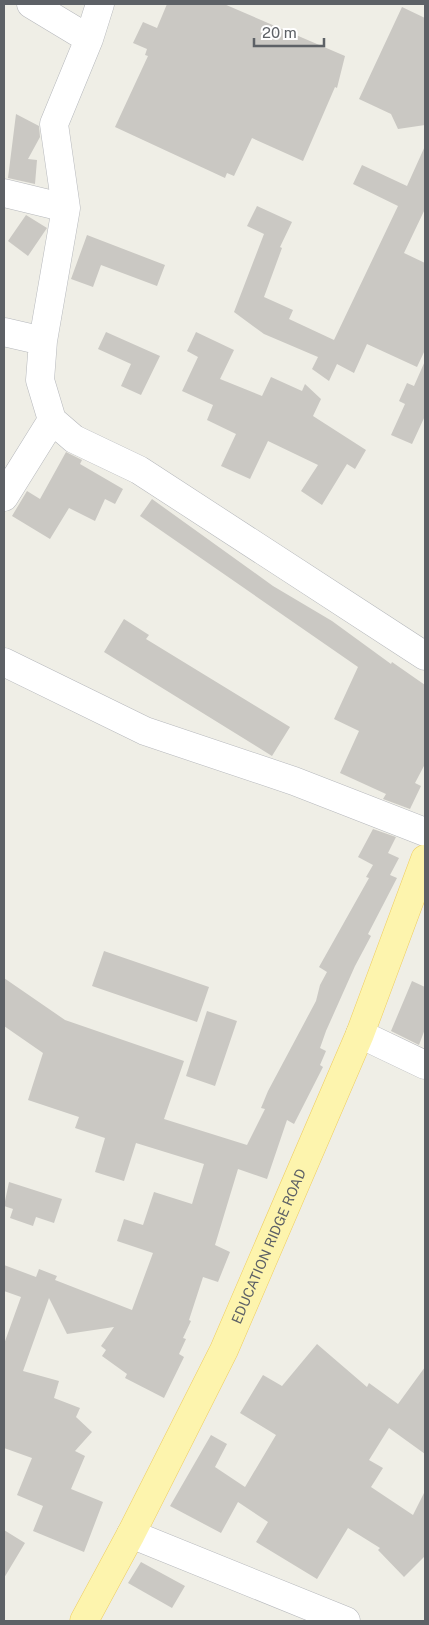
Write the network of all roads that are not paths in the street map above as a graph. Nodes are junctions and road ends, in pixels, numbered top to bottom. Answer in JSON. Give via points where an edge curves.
{"nodes":[{"id":1,"x":31,"y":4,"type":"edge"},
{"id":2,"x":100,"y":4,"type":"edge"},
{"id":3,"x":89,"y":39,"type":"junction"},
{"id":4,"x":4,"y":193,"type":"edge"},
{"id":5,"x":66,"y":208,"type":"junction"},
{"id":6,"x":4,"y":332,"type":"edge"},
{"id":7,"x":43,"y":341,"type":"junction"},
{"id":8,"x":52,"y":420,"type":"junction"},
{"id":9,"x":4,"y":497,"type":"edge"},
{"id":10,"x":425,"y":656,"type":"edge"},
{"id":11,"x":4,"y":662,"type":"edge"},
{"id":12,"x":425,"y":832,"type":"edge"},
{"id":13,"x":425,"y":859,"type":"edge"},
{"id":14,"x":360,"y":1034,"type":"junction"},
{"id":15,"x":425,"y":1065,"type":"edge"},
{"id":16,"x":131,"y":1534,"type":"junction"},
{"id":17,"x":84,"y":1621,"type":"edge"},
{"id":18,"x":346,"y":1621,"type":"edge"}],
"edges":[{"from":1,"to":3,"type":"street"},
{"from":2,"to":3,"type":"street"},
{"from":3,"to":5,"type":"street","via":[[54,124]]},
{"from":4,"to":5,"type":"street"},
{"from":5,"to":7,"type":"street"},
{"from":6,"to":7,"type":"street"},
{"from":7,"to":8,"type":"street","via":[[40,380]]},
{"from":8,"to":9,"type":"street"},
{"from":8,"to":10,"type":"street","via":[[74,439],[139,470]]},
{"from":11,"to":12,"type":"street","via":[[146,731],[294,781]]},
{"from":13,"to":14,"type":"main road","name":"EDUCATION RIDGE ROAD"},
{"from":14,"to":15,"type":"street"},
{"from":14,"to":16,"type":"main road","name":"EDUCATION RIDGE ROAD","via":[[224,1350]]},
{"from":16,"to":17,"type":"main road","name":"EDUCATION RIDGE ROAD"},
{"from":16,"to":18,"type":"street"}]}
